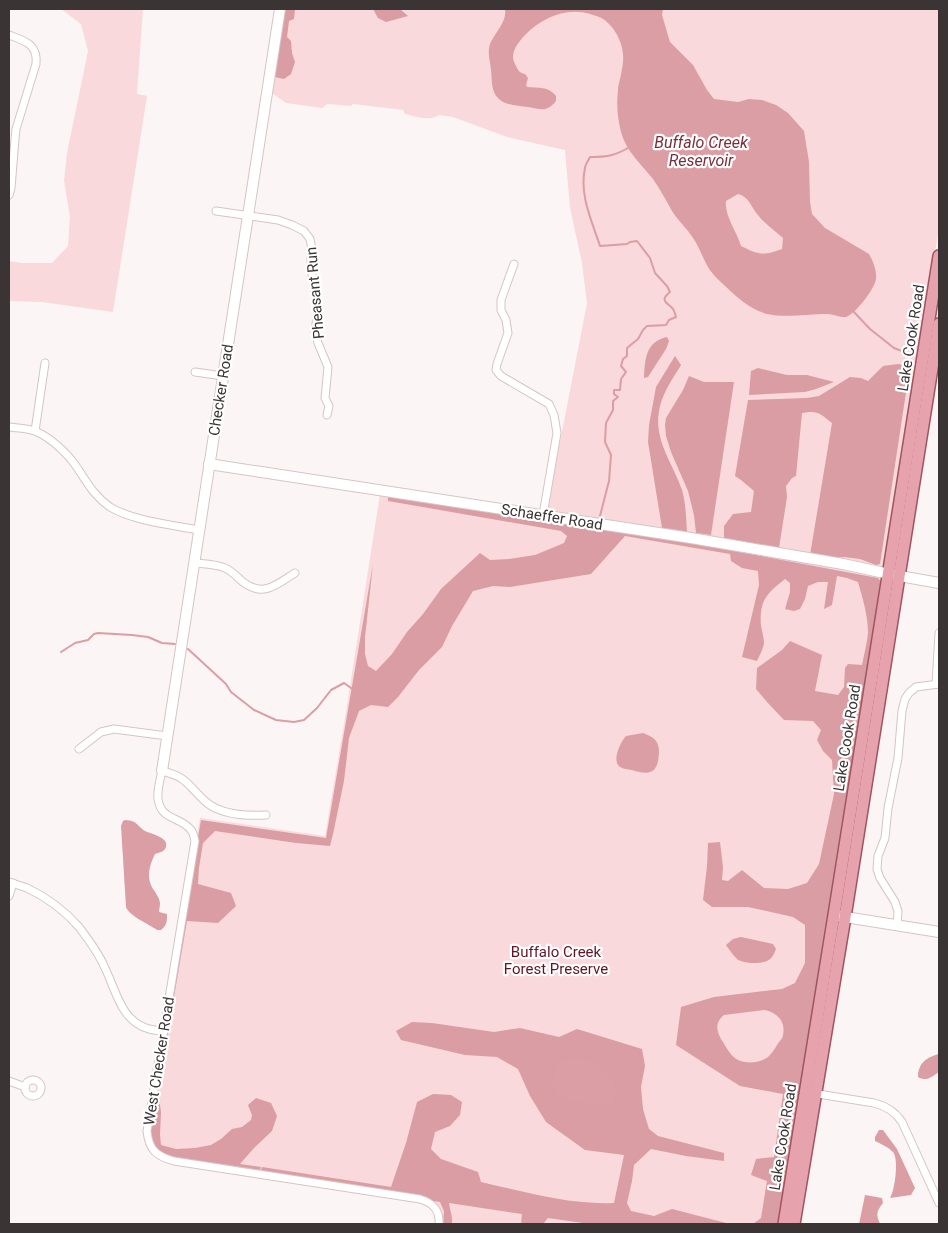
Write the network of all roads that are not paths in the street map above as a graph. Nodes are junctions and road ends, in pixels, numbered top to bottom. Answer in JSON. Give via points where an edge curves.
{"nodes":[{"id":1,"x":280,"y":9,"type":"edge"},
{"id":2,"x":9,"y":35,"type":"edge"},
{"id":3,"x":9,"y":196,"type":"edge"},
{"id":4,"x":216,"y":211,"type":"dead end"},
{"id":5,"x":248,"y":216,"type":"junction"},
{"id":6,"x":939,"y":256,"type":"edge"},
{"id":7,"x":514,"y":264,"type":"dead end"},
{"id":8,"x":939,"y":324,"type":"edge"},
{"id":9,"x":45,"y":363,"type":"dead end"},
{"id":10,"x":195,"y":372,"type":"dead end"},
{"id":11,"x":223,"y":376,"type":"junction"},
{"id":12,"x":327,"y":415,"type":"dead end"},
{"id":13,"x":9,"y":427,"type":"edge"},
{"id":14,"x":35,"y":431,"type":"junction"},
{"id":15,"x":210,"y":464,"type":"junction"},
{"id":16,"x":542,"y":515,"type":"junction"},
{"id":17,"x":199,"y":530,"type":"junction"},
{"id":18,"x":194,"y":563,"type":"junction"},
{"id":19,"x":295,"y":573,"type":"dead end"},
{"id":20,"x":894,"y":575,"type":"junction"},
{"id":21,"x":939,"y":583,"type":"edge"},
{"id":22,"x":939,"y":633,"type":"edge"},
{"id":23,"x":938,"y":684,"type":"edge"},
{"id":24,"x":167,"y":736,"type":"junction"},
{"id":25,"x":79,"y":749,"type":"dead end"},
{"id":26,"x":162,"y":772,"type":"junction"},
{"id":27,"x":266,"y":814,"type":"dead end"},
{"id":28,"x":11,"y":883,"type":"edge"},
{"id":29,"x":9,"y":896,"type":"edge"},
{"id":30,"x":839,"y":916,"type":"junction"},
{"id":31,"x":897,"y":925,"type":"junction"},
{"id":32,"x":939,"y":932,"type":"edge"},
{"id":33,"x":164,"y":1031,"type":"junction"},
{"id":34,"x":9,"y":1081,"type":"edge"},
{"id":35,"x":25,"y":1087,"type":"dead end"},
{"id":36,"x":810,"y":1092,"type":"junction"},
{"id":37,"x":939,"y":1203,"type":"edge"},
{"id":38,"x":439,"y":1224,"type":"edge"},
{"id":39,"x":784,"y":1224,"type":"edge"},
{"id":40,"x":794,"y":1224,"type":"edge"}],
"edges":[{"from":1,"to":5,"type":"street","name":"Checker Road"},
{"from":2,"to":3,"type":"street","via":[[31,45],[37,58],[16,129]]},
{"from":4,"to":5,"type":"street","name":"Pheasant Run"},
{"from":5,"to":11,"type":"street","name":"Checker Road"},
{"from":5,"to":12,"type":"street","name":"Pheasant Run","via":[[292,225],[304,231],[310,239],[318,310],[315,332],[328,367]]},
{"from":6,"to":20,"type":"main road","name":"Lake Cook Road"},
{"from":7,"to":16,"type":"street","via":[[501,300],[508,334],[496,370],[549,404],[554,415],[557,433]]},
{"from":8,"to":20,"type":"main road","name":"Lake Cook Road"},
{"from":9,"to":14,"type":"street"},
{"from":10,"to":11,"type":"street"},
{"from":11,"to":15,"type":"street","name":"Checker Road"},
{"from":13,"to":14,"type":"street"},
{"from":14,"to":17,"type":"street","via":[[61,448],[76,464],[90,488],[111,507],[128,516]]},
{"from":15,"to":16,"type":"street","name":"Schaeffer Road"},
{"from":15,"to":17,"type":"street","name":"Checker Road"},
{"from":16,"to":20,"type":"street","name":"Schaeffer Road"},
{"from":17,"to":18,"type":"street","name":"Checker Road"},
{"from":18,"to":19,"type":"street","via":[[224,568],[259,590]]},
{"from":18,"to":24,"type":"street","name":"Checker Road"},
{"from":20,"to":21,"type":"street","name":"Schaeffer Road"},
{"from":20,"to":30,"type":"main road","name":"Lake Cook Road"},
{"from":22,"to":23,"type":"street"},
{"from":23,"to":31,"type":"street","via":[[916,687],[909,692],[902,711],[886,838],[876,869],[895,902]]},
{"from":24,"to":25,"type":"street","via":[[114,729],[101,732]]},
{"from":24,"to":26,"type":"street","name":"Checker Road"},
{"from":26,"to":27,"type":"street","via":[[182,778],[206,802],[218,809]]},
{"from":26,"to":33,"type":"street","name":"West Checker Road","via":[[158,793],[160,806],[165,814],[191,830],[195,842]]},
{"from":28,"to":29,"type":"street"},
{"from":28,"to":33,"type":"street","via":[[50,902],[79,927],[105,966],[127,1016],[140,1026]]},
{"from":30,"to":31,"type":"street"},
{"from":30,"to":36,"type":"main road","name":"Lake Cook Road"},
{"from":31,"to":32,"type":"street"},
{"from":33,"to":38,"type":"street","name":"West Checker Road","via":[[147,1131],[150,1146],[158,1155],[420,1199],[436,1209]]},
{"from":34,"to":35,"type":"street"},
{"from":36,"to":37,"type":"street","via":[[874,1102],[893,1111],[902,1122]]},
{"from":36,"to":39,"type":"main road","name":"Lake Cook Road"},
{"from":36,"to":40,"type":"main road","name":"Lake Cook Road"}]}
